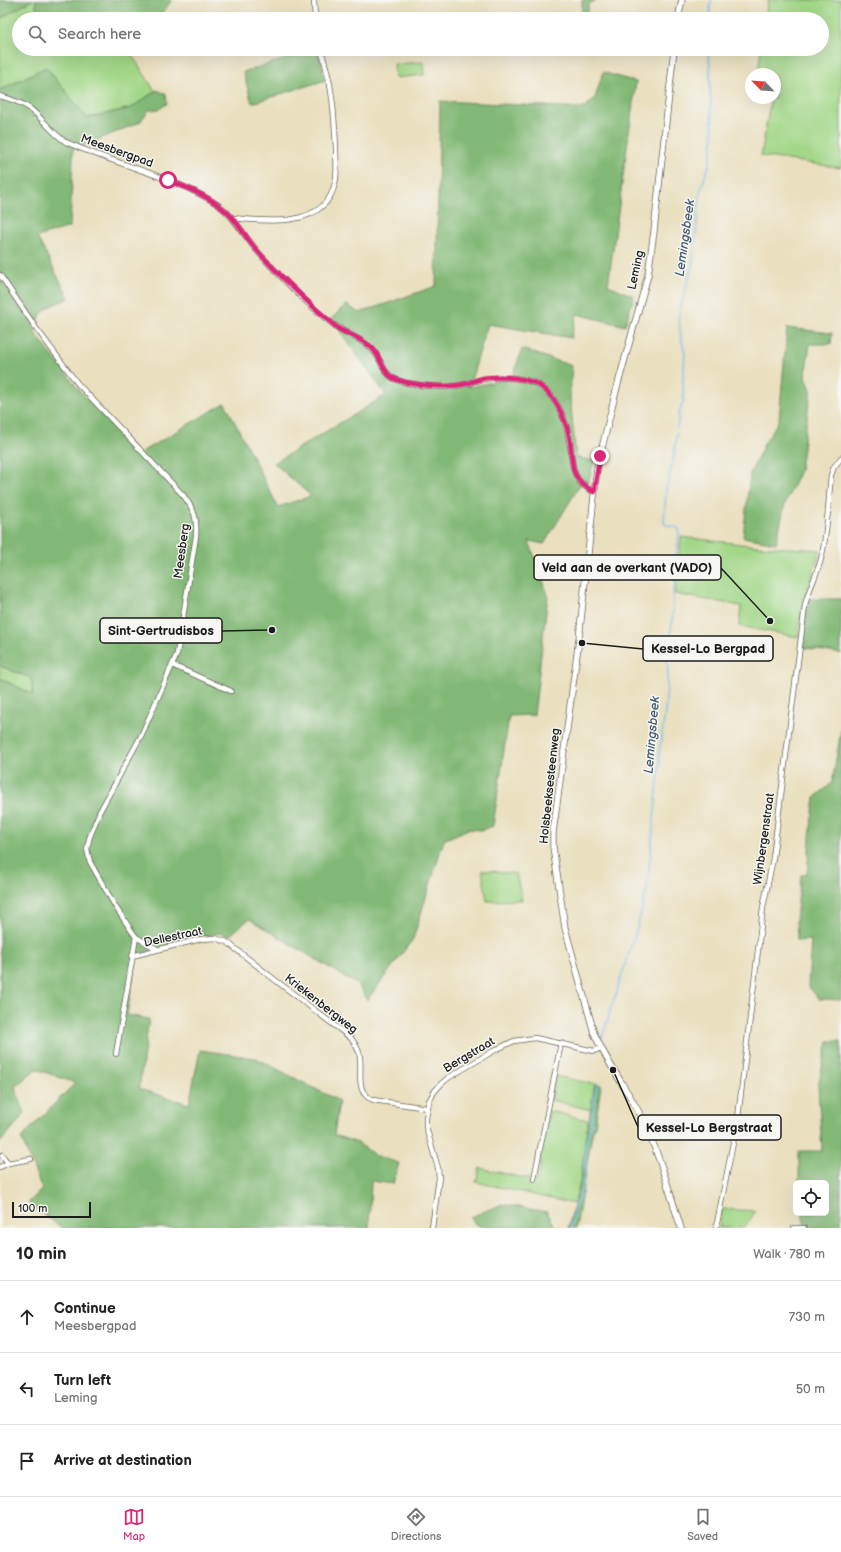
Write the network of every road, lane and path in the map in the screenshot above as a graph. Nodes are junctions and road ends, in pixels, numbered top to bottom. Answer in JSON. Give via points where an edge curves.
{"nodes":[{"id":1,"x":314,"y":0,"type":"edge"},
{"id":2,"x":682,"y":0,"type":"edge"},
{"id":3,"x":315,"y":12,"type":"edge"},
{"id":4,"x":679,"y":12,"type":"edge"},
{"id":5,"x":323,"y":56,"type":"edge"},
{"id":6,"x":673,"y":56,"type":"edge"},
{"id":7,"x":0,"y":96,"type":"edge"},
{"id":8,"x":233,"y":218,"type":"junction"},
{"id":9,"x":0,"y":275,"type":"edge"},
{"id":10,"x":841,"y":458,"type":"edge"},
{"id":11,"x":594,"y":492,"type":"junction"},
{"id":12,"x":172,"y":665,"type":"junction"},
{"id":13,"x":231,"y":691,"type":"dead end"},
{"id":14,"x":136,"y":937,"type":"junction"},
{"id":15,"x":158,"y":949,"type":"junction"},
{"id":16,"x":238,"y":951,"type":"joint"},
{"id":17,"x":132,"y":956,"type":"junction"},
{"id":18,"x":561,"y":1043,"type":"junction"},
{"id":19,"x":600,"y":1048,"type":"junction"},
{"id":20,"x":116,"y":1054,"type":"dead end"},
{"id":21,"x":427,"y":1108,"type":"junction"},
{"id":22,"x":2,"y":1155,"type":"dead end"},
{"id":23,"x":31,"y":1159,"type":"dead end"},
{"id":24,"x":8,"y":1163,"type":"junction"},
{"id":25,"x":0,"y":1167,"type":"edge"},
{"id":26,"x":534,"y":1179,"type":"dead end"},
{"id":27,"x":432,"y":1228,"type":"edge"},
{"id":28,"x":681,"y":1228,"type":"edge"},
{"id":29,"x":716,"y":1228,"type":"edge"},
{"id":30,"x":794,"y":1228,"type":"edge"},
{"id":31,"x":804,"y":1228,"type":"edge"}],
"edges":[{"from":1,"to":3,"type":"street"},
{"from":2,"to":4,"type":"street"},
{"from":5,"to":8,"type":"street","via":[[334,113],[336,174],[332,194],[323,206],[308,215],[291,220]]},
{"from":6,"to":11,"type":"street","name":"Leming","via":[[648,275],[616,391],[597,468]]},
{"from":7,"to":8,"type":"street","name":"Meesbergpad","via":[[28,107],[66,142],[187,188],[222,208]]},
{"from":8,"to":11,"type":"street","name":"Meesbergpad","via":[[254,247],[290,286],[339,328],[373,349],[389,376],[394,379],[448,387],[485,378],[508,378],[523,379],[540,386],[553,397],[563,418],[570,441],[574,471],[586,488]]},
{"from":9,"to":12,"type":"street","name":"Meesberg","via":[[78,384],[183,495],[193,509],[196,517],[196,536],[179,643]]},
{"from":10,"to":29,"type":"street","name":"Wijnbergenstraat","via":[[831,475],[824,546],[805,606],[773,858],[763,908],[738,1118]]},
{"from":11,"to":19,"type":"street","name":"Holsbeeksesteenweg","via":[[579,640],[553,847],[565,928]]},
{"from":12,"to":13,"type":"street"},
{"from":12,"to":14,"type":"street","name":"Meesberg","via":[[141,736],[97,819],[87,849],[90,862]]},
{"from":14,"to":15,"type":"street"},
{"from":14,"to":17,"type":"street","name":"Dellestraat"},
{"from":15,"to":16,"type":"street","name":"Dellestraat","via":[[215,938],[227,942]]},
{"from":15,"to":17,"type":"street","name":"Dellestraat"},
{"from":16,"to":21,"type":"street","name":"Kriekenbergweg","via":[[351,1038],[359,1053],[360,1084],[366,1096],[373,1100]]},
{"from":17,"to":20,"type":"street","name":"Dellestraat"},
{"from":18,"to":19,"type":"street","name":"Bergstraat","via":[[594,1051]]},
{"from":18,"to":21,"type":"street","name":"Bergstraat","via":[[535,1038],[524,1039],[495,1050],[448,1078],[434,1092]]},
{"from":18,"to":26,"type":"street"},
{"from":19,"to":28,"type":"street","name":"Holsbeeksesteenweg","via":[[645,1125]]},
{"from":21,"to":27,"type":"street","name":"Bergstraat","via":[[426,1127],[438,1178]]},
{"from":22,"to":24,"type":"street"},
{"from":23,"to":24,"type":"street"},
{"from":24,"to":25,"type":"street"},
{"from":30,"to":31,"type":"street"}]}
